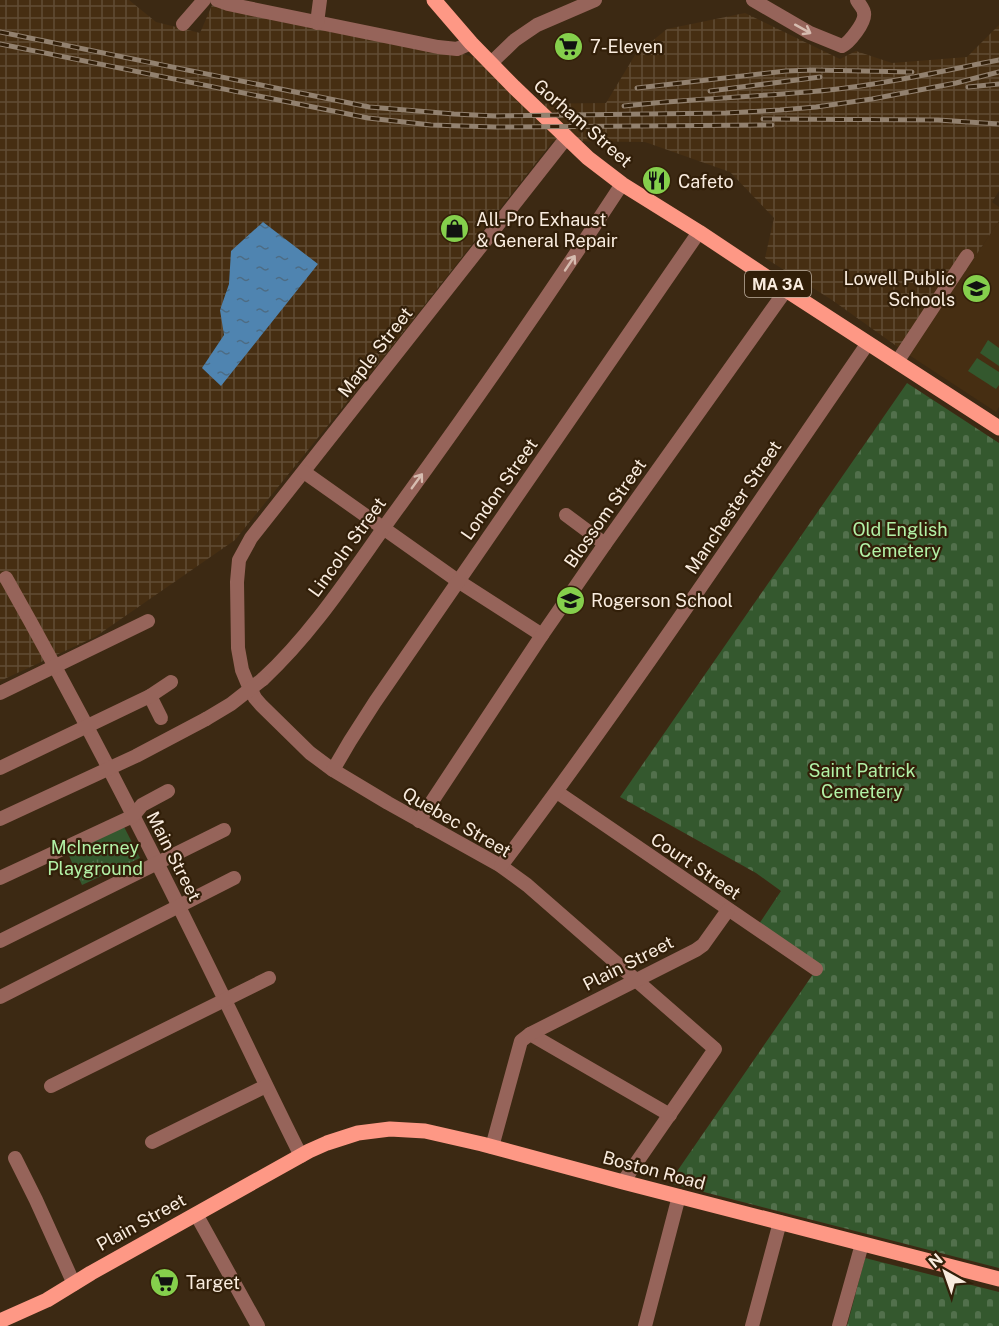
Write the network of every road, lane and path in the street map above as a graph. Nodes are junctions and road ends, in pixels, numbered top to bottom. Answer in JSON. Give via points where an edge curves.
{"nodes":[{"id":1,"x":204,"y":0,"type":"edge"},
{"id":2,"x":217,"y":0,"type":"edge"},
{"id":3,"x":320,"y":0,"type":"edge"},
{"id":4,"x":434,"y":0,"type":"edge"},
{"id":5,"x":595,"y":0,"type":"edge"},
{"id":6,"x":753,"y":0,"type":"edge"},
{"id":7,"x":857,"y":0,"type":"edge"},
{"id":8,"x":317,"y":23,"type":"junction"},
{"id":9,"x":183,"y":24,"type":"dead end"},
{"id":10,"x":471,"y":43,"type":"junction"},
{"id":11,"x":491,"y":63,"type":"junction"},
{"id":12,"x":567,"y":137,"type":"junction"},
{"id":13,"x":622,"y":184,"type":"junction"},
{"id":14,"x":699,"y":232,"type":"junction"},
{"id":15,"x":967,"y":256,"type":"dead end"},
{"id":16,"x":786,"y":290,"type":"junction"},
{"id":17,"x":868,"y":343,"type":"junction"},
{"id":18,"x":897,"y":362,"type":"junction"},
{"id":19,"x":999,"y":428,"type":"edge"},
{"id":20,"x":304,"y":472,"type":"junction"},
{"id":21,"x":566,"y":515,"type":"dead end"},
{"id":22,"x":383,"y":529,"type":"junction"},
{"id":23,"x":605,"y":544,"type":"junction"},
{"id":24,"x":6,"y":578,"type":"dead end"},
{"id":25,"x":458,"y":581,"type":"junction"},
{"id":26,"x":237,"y":599,"type":"joint"},
{"id":27,"x":148,"y":621,"type":"dead end"},
{"id":28,"x":542,"y":635,"type":"junction"},
{"id":29,"x":56,"y":666,"type":"junction"},
{"id":30,"x":171,"y":682,"type":"dead end"},
{"id":31,"x":0,"y":693,"type":"edge"},
{"id":32,"x":150,"y":696,"type":"junction"},
{"id":33,"x":161,"y":718,"type":"dead end"},
{"id":34,"x":87,"y":726,"type":"junction"},
{"id":35,"x":0,"y":768,"type":"edge"},
{"id":36,"x":109,"y":768,"type":"junction"},
{"id":37,"x":333,"y":770,"type":"junction"},
{"id":38,"x":168,"y":791,"type":"dead end"},
{"id":39,"x":557,"y":792,"type":"junction"},
{"id":40,"x":133,"y":816,"type":"junction"},
{"id":41,"x":0,"y":819,"type":"edge"},
{"id":42,"x":419,"y":820,"type":"junction"},
{"id":43,"x":224,"y":830,"type":"dead end"},
{"id":44,"x":157,"y":863,"type":"junction"},
{"id":45,"x":501,"y":866,"type":"junction"},
{"id":46,"x":0,"y":878,"type":"edge"},
{"id":47,"x":234,"y":878,"type":"dead end"},
{"id":48,"x":178,"y":905,"type":"junction"},
{"id":49,"x":729,"y":910,"type":"junction"},
{"id":50,"x":0,"y":942,"type":"edge"},
{"id":51,"x":816,"y":969,"type":"dead end"},
{"id":52,"x":269,"y":978,"type":"dead end"},
{"id":53,"x":636,"y":981,"type":"junction"},
{"id":54,"x":0,"y":997,"type":"edge"},
{"id":55,"x":224,"y":1000,"type":"junction"},
{"id":56,"x":530,"y":1034,"type":"junction"},
{"id":57,"x":51,"y":1086,"type":"dead end"},
{"id":58,"x":266,"y":1086,"type":"junction"},
{"id":59,"x":670,"y":1115,"type":"junction"},
{"id":60,"x":152,"y":1142,"type":"dead end"},
{"id":61,"x":492,"y":1147,"type":"junction"},
{"id":62,"x":301,"y":1156,"type":"junction"},
{"id":63,"x":15,"y":1158,"type":"dead end"},
{"id":64,"x":623,"y":1182,"type":"junction"},
{"id":65,"x":679,"y":1197,"type":"junction"},
{"id":66,"x":196,"y":1214,"type":"junction"},
{"id":67,"x":780,"y":1222,"type":"junction"},
{"id":68,"x":862,"y":1244,"type":"junction"},
{"id":69,"x":999,"y":1279,"type":"edge"},
{"id":70,"x":74,"y":1284,"type":"junction"},
{"id":71,"x":0,"y":1321,"type":"edge"},
{"id":72,"x":258,"y":1326,"type":"edge"},
{"id":73,"x":645,"y":1326,"type":"edge"},
{"id":74,"x":752,"y":1326,"type":"edge"},
{"id":75,"x":839,"y":1326,"type":"edge"}],
"edges":[{"from":1,"to":9,"type":"street"},
{"from":2,"to":8,"type":"street"},
{"from":3,"to":8,"type":"street"},
{"from":4,"to":10,"type":"main road","name":"Gorham Street","number":"MA 3A"},
{"from":5,"to":11,"type":"street","via":[[537,25]]},
{"from":6,"to":7,"type":"street","one_way":true,"via":[[839,46],[848,43],[865,14]]},
{"from":8,"to":10,"type":"street","via":[[438,47],[457,49]]},
{"from":10,"to":11,"type":"main road","name":"Gorham Street","number":"MA 3A"},
{"from":11,"to":12,"type":"main road","name":"Gorham Street","number":"MA 3A"},
{"from":12,"to":13,"type":"main road","name":"Gorham Street","number":"MA 3A"},
{"from":12,"to":20,"type":"street","name":"Maple Street"},
{"from":13,"to":14,"type":"main road","name":"Gorham Street","number":"MA 3A"},
{"from":22,"to":13,"type":"street","name":"Lincoln Street","one_way":true,"via":[[537,313]]},
{"from":14,"to":16,"type":"main road","name":"Gorham Street","number":"MA 3A"},
{"from":14,"to":25,"type":"street","name":"London Street"},
{"from":15,"to":18,"type":"street"},
{"from":16,"to":17,"type":"main road","name":"Gorham Street","number":"MA 3A"},
{"from":16,"to":23,"type":"street","name":"Blossom Street"},
{"from":17,"to":18,"type":"main road","name":"Gorham Street","number":"MA 3A"},
{"from":17,"to":39,"type":"street","name":"Manchester Street"},
{"from":18,"to":19,"type":"main road","name":"Gorham Street","number":"MA 3A"},
{"from":20,"to":22,"type":"street"},
{"from":20,"to":26,"type":"street","name":"Maple Street","via":[[251,538],[239,560]]},
{"from":21,"to":23,"type":"street"},
{"from":22,"to":25,"type":"street"},
{"from":22,"to":36,"type":"street","name":"Lincoln Street","bridge":true,"via":[[303,637],[263,679],[206,719]]},
{"from":23,"to":28,"type":"street","name":"Blossom Street"},
{"from":24,"to":29,"type":"street","name":"Main Street"},
{"from":25,"to":28,"type":"street"},
{"from":25,"to":37,"type":"street","name":"London Street"},
{"from":26,"to":37,"type":"street","name":"Quebec Street","via":[[237,648],[251,691],[269,714]]},
{"from":27,"to":29,"type":"street"},
{"from":28,"to":42,"type":"street","name":"Blossom Street"},
{"from":29,"to":31,"type":"street"},
{"from":29,"to":34,"type":"street","name":"Main Street"},
{"from":30,"to":32,"type":"street"},
{"from":32,"to":33,"type":"street"},
{"from":32,"to":34,"type":"street"},
{"from":34,"to":35,"type":"street"},
{"from":34,"to":36,"type":"street","name":"Main Street"},
{"from":36,"to":40,"type":"street","name":"Main Street"},
{"from":36,"to":41,"type":"street","name":"Lincoln Street"},
{"from":37,"to":42,"type":"street","name":"Quebec Street"},
{"from":38,"to":40,"type":"street"},
{"from":39,"to":45,"type":"street","name":"Manchester Street"},
{"from":39,"to":49,"type":"street","name":"Court Street"},
{"from":40,"to":44,"type":"street","name":"Main Street"},
{"from":40,"to":46,"type":"street"},
{"from":42,"to":45,"type":"street","name":"Quebec Street"},
{"from":43,"to":44,"type":"street"},
{"from":44,"to":48,"type":"street","name":"Main Street"},
{"from":44,"to":50,"type":"street"},
{"from":45,"to":53,"type":"street","name":"Quebec Street"},
{"from":47,"to":48,"type":"street"},
{"from":48,"to":54,"type":"street"},
{"from":48,"to":55,"type":"street","name":"Main Street"},
{"from":49,"to":51,"type":"street","name":"Court Street"},
{"from":49,"to":53,"type":"street","name":"Plain Street","via":[[703,945]]},
{"from":52,"to":55,"type":"street"},
{"from":53,"to":56,"type":"street","name":"Plain Street"},
{"from":53,"to":59,"type":"street","name":"Quebec Street","via":[[715,1049]]},
{"from":55,"to":57,"type":"street"},
{"from":55,"to":58,"type":"street","name":"Main Street"},
{"from":56,"to":59,"type":"street"},
{"from":56,"to":61,"type":"street","via":[[519,1044]]},
{"from":58,"to":60,"type":"street"},
{"from":58,"to":62,"type":"street","name":"Main Street"},
{"from":59,"to":64,"type":"street"},
{"from":61,"to":62,"type":"main road","name":"Boston Road","via":[[425,1131],[390,1129],[358,1133]]},
{"from":61,"to":64,"type":"main road","name":"Boston Road"},
{"from":62,"to":66,"type":"main road","name":"Plain Street"},
{"from":63,"to":70,"type":"street"},
{"from":64,"to":65,"type":"main road","name":"Boston Road"},
{"from":65,"to":67,"type":"main road","name":"Boston Road"},
{"from":65,"to":73,"type":"street"},
{"from":66,"to":70,"type":"main road","name":"Plain Street"},
{"from":66,"to":72,"type":"street"},
{"from":67,"to":68,"type":"main road","name":"Boston Road"},
{"from":67,"to":74,"type":"street"},
{"from":68,"to":69,"type":"main road","name":"Boston Road"},
{"from":68,"to":75,"type":"street"},
{"from":70,"to":71,"type":"main road","name":"Plain Street"}]}
